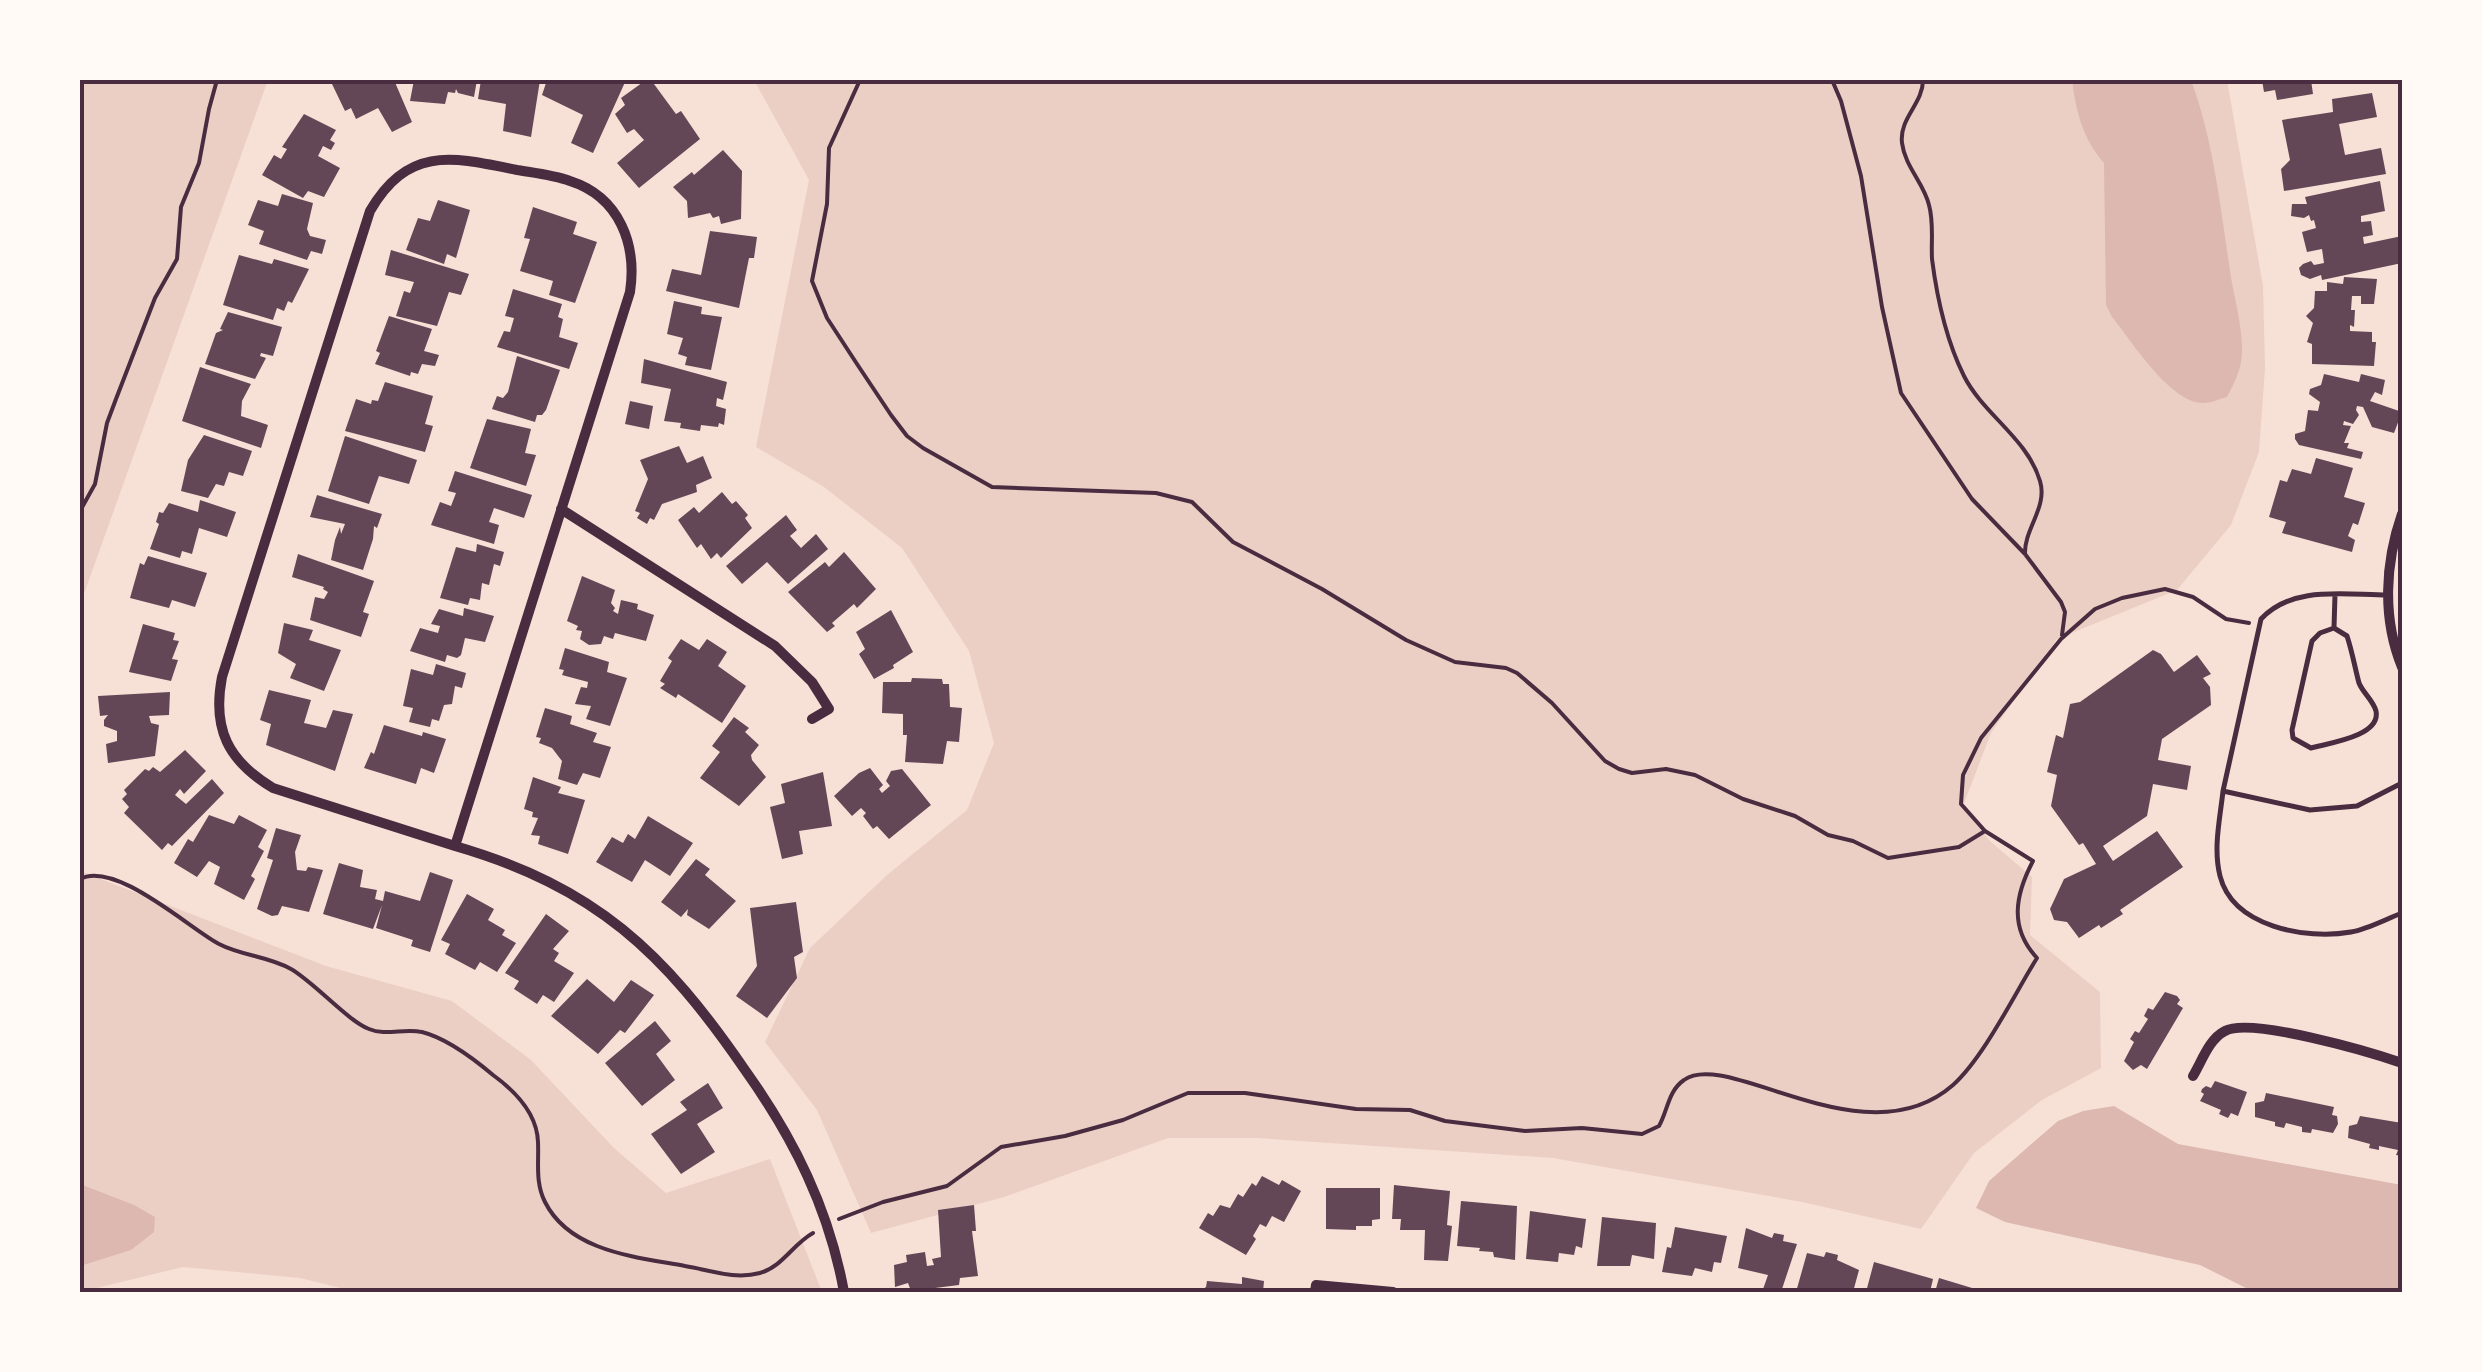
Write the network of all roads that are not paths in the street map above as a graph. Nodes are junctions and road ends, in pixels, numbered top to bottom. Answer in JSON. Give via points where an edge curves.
{"nodes":[{"id":1,"x":561,"y":509,"type":"junction"},
{"id":2,"x":2402,"y":514,"type":"edge"},
{"id":3,"x":2335,"y":595,"type":"junction"},
{"id":4,"x":2388,"y":595,"type":"junction"},
{"id":5,"x":2334,"y":628,"type":"junction"},
{"id":6,"x":2402,"y":667,"type":"edge"},
{"id":7,"x":812,"y":720,"type":"dead end"},
{"id":8,"x":2402,"y":783,"type":"edge"},
{"id":9,"x":2223,"y":792,"type":"junction"},
{"id":10,"x":455,"y":846,"type":"junction"},
{"id":11,"x":2402,"y":913,"type":"edge"},
{"id":12,"x":2402,"y":1062,"type":"edge"},
{"id":13,"x":2193,"y":1076,"type":"dead end"},
{"id":14,"x":844,"y":1292,"type":"edge"},
{"id":15,"x":1315,"y":1292,"type":"edge"},
{"id":16,"x":1394,"y":1292,"type":"edge"}],
"edges":[{"from":1,"to":7,"type":"street","via":[[775,646],[829,709]]},
{"from":1,"to":10,"type":"street"},
{"from":1,"to":10,"type":"street","via":[[630,292],[626,231],[608,204],[571,181],[466,158],[428,161],[394,179],[370,212],[218,698],[226,741],[252,776]]},
{"from":2,"to":4,"type":"street"},
{"from":3,"to":4,"type":"lane"},
{"from":3,"to":5,"type":"lane"},
{"from":3,"to":9,"type":"lane","via":[[2275,604],[2260,625]]},
{"from":4,"to":6,"type":"street"},
{"from":5,"to":5,"type":"lane","via":[[2312,641],[2292,730],[2293,738],[2311,748],[2354,738],[2377,717],[2360,687],[2347,636]]},
{"from":8,"to":9,"type":"lane","via":[[2357,806],[2310,810]]},
{"from":9,"to":11,"type":"lane","via":[[2216,848],[2235,906],[2301,932],[2351,932]]},
{"from":10,"to":14,"type":"street","via":[[572,894],[669,969],[779,1119],[808,1172]]},
{"from":12,"to":13,"type":"street","via":[[2279,1031],[2229,1028],[2215,1038]]},
{"from":15,"to":16,"type":"street","via":[[1316,1284]]}]}
